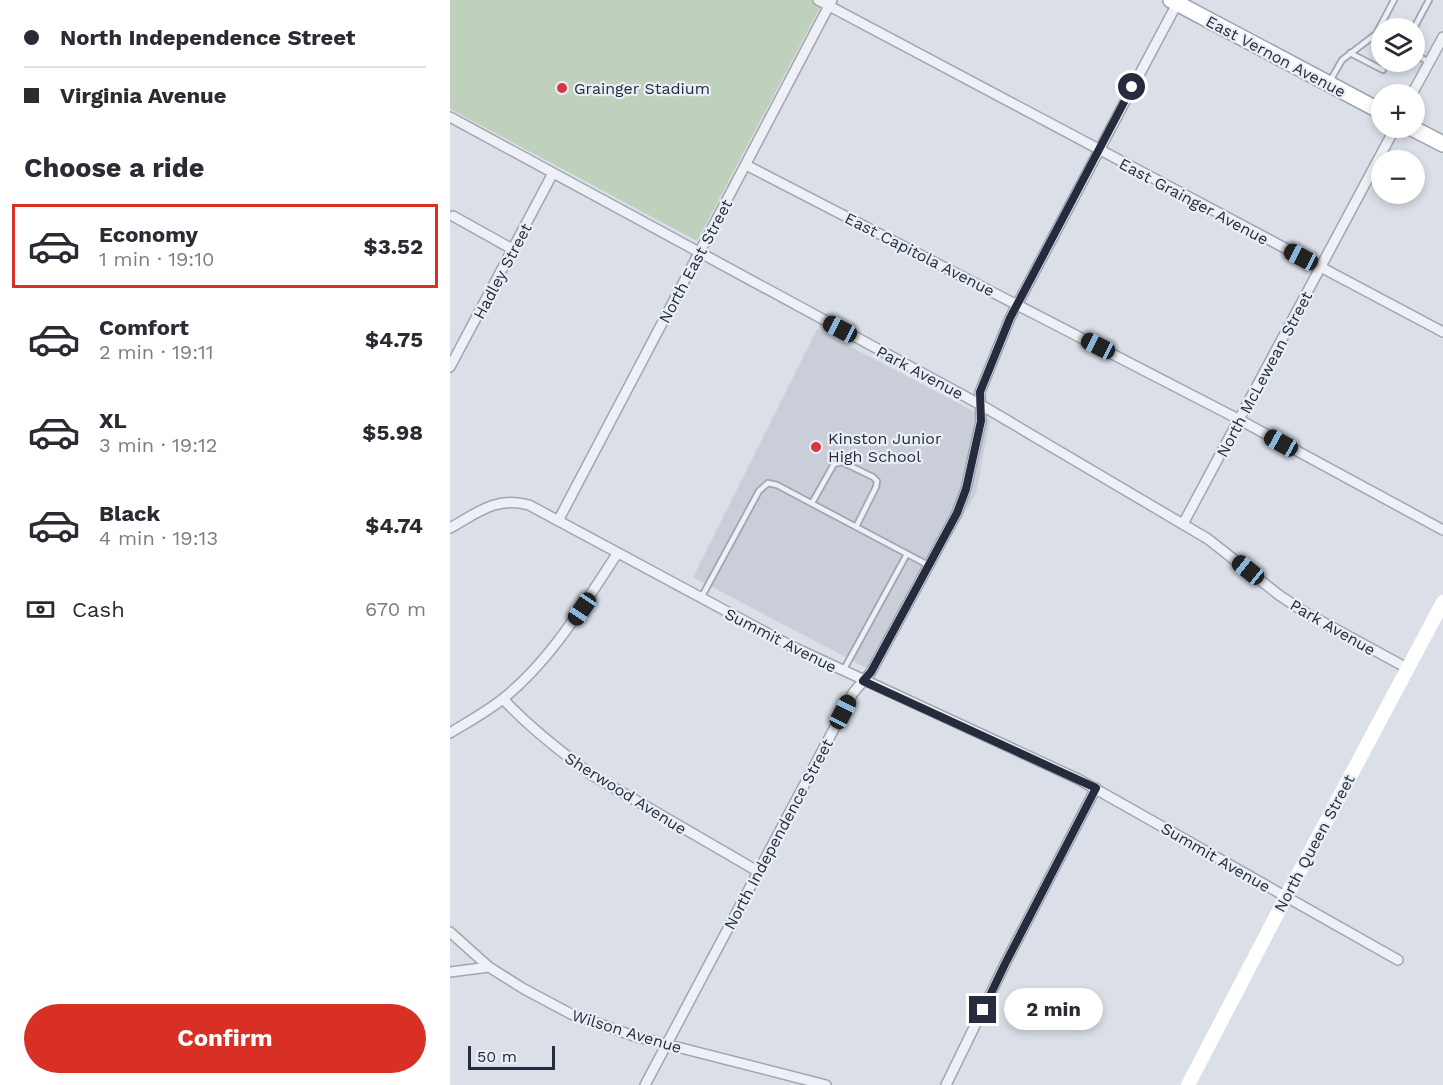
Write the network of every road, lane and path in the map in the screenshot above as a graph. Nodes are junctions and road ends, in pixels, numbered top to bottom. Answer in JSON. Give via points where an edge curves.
{"nodes":[{"id":1,"x":818,"y":0,"type":"edge"},
{"id":2,"x":1394,"y":0,"type":"edge"},
{"id":3,"x":1429,"y":0,"type":"edge"},
{"id":4,"x":1175,"y":1,"type":"edge"},
{"id":5,"x":831,"y":3,"type":"edge"},
{"id":6,"x":1386,"y":18,"type":"edge"},
{"id":7,"x":1419,"y":18,"type":"edge"},
{"id":8,"x":1443,"y":36,"type":"edge"},
{"id":9,"x":1371,"y":40,"type":"edge"},
{"id":10,"x":1350,"y":53,"type":"junction"},
{"id":11,"x":1425,"y":60,"type":"edge"},
{"id":12,"x":1429,"y":62,"type":"junction"},
{"id":13,"x":1371,"y":64,"type":"edge"},
{"id":14,"x":1329,"y":84,"type":"junction"},
{"id":15,"x":1417,"y":84,"type":"edge"},
{"id":16,"x":1371,"y":106,"type":"edge"},
{"id":17,"x":450,"y":117,"type":"edge"},
{"id":18,"x":1425,"y":135,"type":"edge"},
{"id":19,"x":1390,"y":138,"type":"edge"},
{"id":20,"x":1443,"y":144,"type":"edge"},
{"id":21,"x":1099,"y":150,"type":"junction"},
{"id":22,"x":746,"y":165,"type":"junction"},
{"id":23,"x":553,"y":173,"type":"junction"},
{"id":24,"x":453,"y":216,"type":"dead end"},
{"id":25,"x":514,"y":250,"type":"junction"},
{"id":26,"x":699,"y":254,"type":"junction"},
{"id":27,"x":1321,"y":268,"type":"junction"},
{"id":28,"x":1017,"y":305,"type":"junction"},
{"id":29,"x":1443,"y":332,"type":"edge"},
{"id":30,"x":450,"y":367,"type":"edge"},
{"id":31,"x":981,"y":405,"type":"junction"},
{"id":32,"x":1240,"y":420,"type":"junction"},
{"id":33,"x":812,"y":503,"type":"junction"},
{"id":34,"x":558,"y":521,"type":"junction"},
{"id":35,"x":1183,"y":524,"type":"junction"},
{"id":36,"x":856,"y":527,"type":"junction"},
{"id":37,"x":450,"y":528,"type":"edge"},
{"id":38,"x":1443,"y":530,"type":"edge"},
{"id":39,"x":618,"y":554,"type":"junction"},
{"id":40,"x":907,"y":554,"type":"junction"},
{"id":41,"x":928,"y":565,"type":"junction"},
{"id":42,"x":701,"y":598,"type":"junction"},
{"id":43,"x":1443,"y":602,"type":"edge"},
{"id":44,"x":1407,"y":668,"type":"junction"},
{"id":45,"x":843,"y":671,"type":"junction"},
{"id":46,"x":863,"y":681,"type":"junction"},
{"id":47,"x":503,"y":699,"type":"junction"},
{"id":48,"x":450,"y":733,"type":"edge"},
{"id":49,"x":1096,"y":788,"type":"junction"},
{"id":50,"x":759,"y":872,"type":"junction"},
{"id":51,"x":1286,"y":897,"type":"junction"},
{"id":52,"x":450,"y":932,"type":"edge"},
{"id":53,"x":1398,"y":960,"type":"dead end"},
{"id":54,"x":489,"y":967,"type":"junction"},
{"id":55,"x":450,"y":972,"type":"edge"},
{"id":56,"x":667,"y":1045,"type":"junction"},
{"id":57,"x":645,"y":1085,"type":"edge"},
{"id":58,"x":826,"y":1085,"type":"edge"},
{"id":59,"x":946,"y":1085,"type":"edge"},
{"id":60,"x":1188,"y":1085,"type":"edge"}],
"edges":[{"from":1,"to":5,"type":"street","name":"East Grainger Avenue"},
{"from":2,"to":6,"type":"lane"},
{"from":3,"to":7,"type":"lane"},
{"from":4,"to":14,"type":"main road","name":"East Vernon Avenue"},
{"from":4,"to":21,"type":"street","name":"North Independence Street"},
{"from":5,"to":21,"type":"street","name":"East Grainger Avenue"},
{"from":5,"to":22,"type":"street","name":"North East Street"},
{"from":8,"to":12,"type":"street"},
{"from":9,"to":10,"type":"lane"},
{"from":10,"to":13,"type":"lane"},
{"from":10,"to":14,"type":"lane"},
{"from":11,"to":12,"type":"lane"},
{"from":12,"to":15,"type":"street"},
{"from":14,"to":16,"type":"main road","name":"East Vernon Avenue"},
{"from":17,"to":23,"type":"street","name":"Park Avenue"},
{"from":18,"to":20,"type":"main road"},
{"from":19,"to":27,"type":"street","name":"North McLewean Street"},
{"from":21,"to":27,"type":"street","name":"East Grainger Avenue"},
{"from":21,"to":28,"type":"street","name":"North Independence Street"},
{"from":22,"to":26,"type":"street","name":"North East Street"},
{"from":22,"to":28,"type":"street","name":"East Capitola Avenue"},
{"from":23,"to":25,"type":"street","name":"Hadley Street"},
{"from":23,"to":26,"type":"street","name":"Park Avenue"},
{"from":24,"to":25,"type":"street"},
{"from":25,"to":30,"type":"street","name":"Hadley Street"},
{"from":26,"to":31,"type":"street","name":"Park Avenue"},
{"from":26,"to":34,"type":"street","name":"North East Street"},
{"from":27,"to":29,"type":"street","name":"East Grainger Avenue"},
{"from":27,"to":32,"type":"street","name":"North McLewean Street"},
{"from":28,"to":31,"type":"street","name":"North Independence Street","via":[[980,392]]},
{"from":28,"to":32,"type":"street","name":"East Capitola Avenue"},
{"from":31,"to":35,"type":"street","name":"Park Avenue"},
{"from":31,"to":41,"type":"street","name":"North Independence Street","via":[[966,489]]},
{"from":32,"to":35,"type":"street","name":"North McLewean Street"},
{"from":32,"to":38,"type":"street","name":"East Capitola Avenue"},
{"from":33,"to":36,"type":"lane"},
{"from":33,"to":36,"type":"lane","via":[[834,464],[842,462],[873,477],[876,487]]},
{"from":33,"to":42,"type":"lane","via":[[777,484],[762,486]]},
{"from":34,"to":37,"type":"street","name":"Summit Avenue","via":[[529,505],[501,502]]},
{"from":34,"to":39,"type":"street","name":"Summit Avenue"},
{"from":35,"to":44,"type":"street","name":"Park Avenue","via":[[1306,613]]},
{"from":36,"to":40,"type":"lane"},
{"from":39,"to":42,"type":"street","name":"Summit Avenue"},
{"from":39,"to":47,"type":"street","via":[[572,623],[528,676]]},
{"from":40,"to":41,"type":"lane"},
{"from":40,"to":45,"type":"lane"},
{"from":41,"to":46,"type":"street","name":"North Independence Street"},
{"from":42,"to":45,"type":"street","name":"Summit Avenue"},
{"from":43,"to":44,"type":"main road","name":"North Queen Street"},
{"from":44,"to":51,"type":"main road","name":"North Queen Street"},
{"from":45,"to":46,"type":"street","name":"Summit Avenue"},
{"from":46,"to":49,"type":"street","name":"Summit Avenue"},
{"from":46,"to":50,"type":"street","name":"North Independence Street","via":[[853,693]]},
{"from":47,"to":48,"type":"street"},
{"from":47,"to":50,"type":"street","name":"Sherwood Avenue","via":[[592,776]]},
{"from":49,"to":51,"type":"street","name":"Summit Avenue"},
{"from":49,"to":59,"type":"street"},
{"from":50,"to":56,"type":"street","name":"North Independence Street"},
{"from":51,"to":53,"type":"street","name":"Summit Avenue"},
{"from":51,"to":60,"type":"main road","name":"North Queen Street"},
{"from":52,"to":54,"type":"street","name":"Wilson Avenue"},
{"from":54,"to":55,"type":"street"},
{"from":54,"to":56,"type":"street","name":"Wilson Avenue","via":[[571,1014]]},
{"from":56,"to":57,"type":"street","name":"North Independence Street"},
{"from":56,"to":58,"type":"street","name":"Wilson Avenue"}]}
